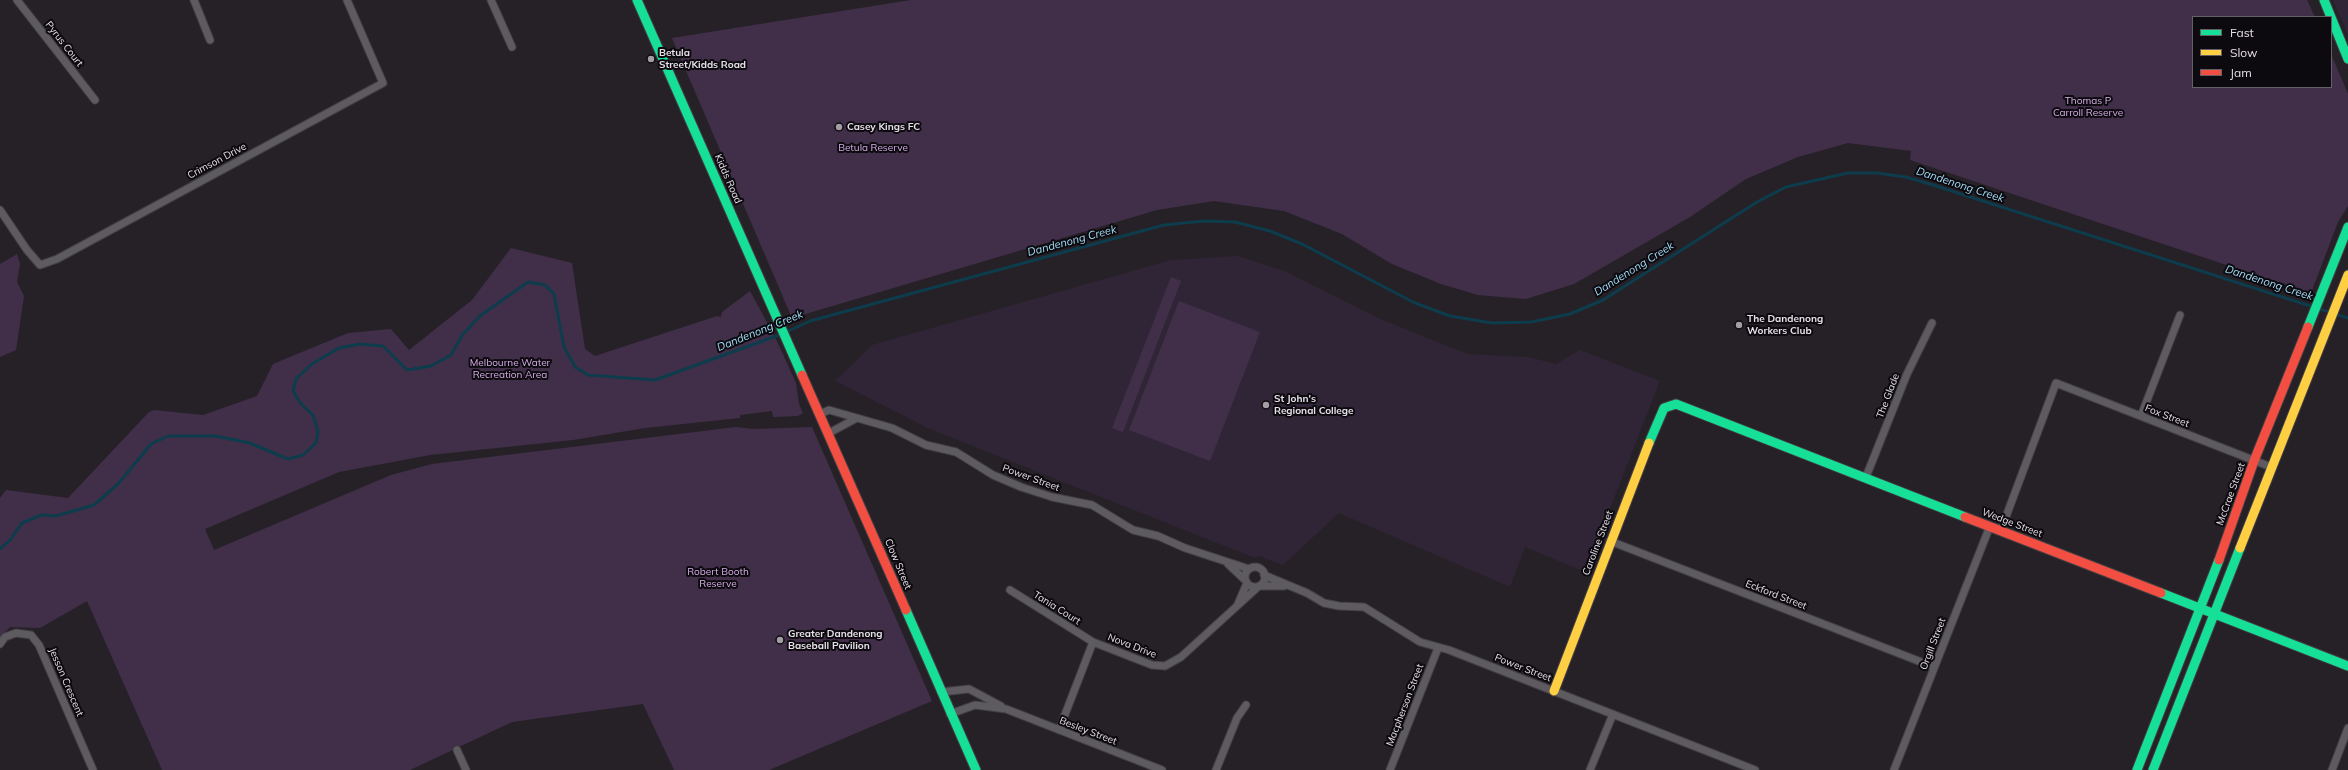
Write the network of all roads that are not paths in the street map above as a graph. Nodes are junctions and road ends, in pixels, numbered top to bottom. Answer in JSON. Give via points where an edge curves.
{"nodes":[{"id":1,"x":17,"y":0,"type":"edge"},
{"id":2,"x":194,"y":0,"type":"edge"},
{"id":3,"x":347,"y":0,"type":"edge"},
{"id":4,"x":491,"y":0,"type":"edge"},
{"id":5,"x":637,"y":0,"type":"edge"},
{"id":6,"x":2324,"y":0,"type":"edge"},
{"id":7,"x":2331,"y":16,"type":"edge"},
{"id":8,"x":2332,"y":20,"type":"edge"},
{"id":9,"x":210,"y":40,"type":"dead end"},
{"id":10,"x":512,"y":47,"type":"dead end"},
{"id":11,"x":2348,"y":59,"type":"edge"},
{"id":12,"x":95,"y":100,"type":"dead end"},
{"id":13,"x":0,"y":210,"type":"edge"},
{"id":14,"x":2348,"y":227,"type":"edge"},
{"id":15,"x":2348,"y":275,"type":"edge"},
{"id":16,"x":2180,"y":315,"type":"dead end"},
{"id":17,"x":1932,"y":323,"type":"dead end"},
{"id":18,"x":800,"y":366,"type":"joint"},
{"id":19,"x":1668,"y":406,"type":"joint"},
{"id":20,"x":820,"y":414,"type":"junction"},
{"id":21,"x":2141,"y":416,"type":"junction"},
{"id":22,"x":855,"y":419,"type":"junction"},
{"id":23,"x":829,"y":433,"type":"junction"},
{"id":24,"x":2254,"y":461,"type":"junction"},
{"id":25,"x":2271,"y":468,"type":"junction"},
{"id":26,"x":1866,"y":477,"type":"junction"},
{"id":27,"x":1990,"y":526,"type":"junction"},
{"id":28,"x":2001,"y":530,"type":"junction"},
{"id":29,"x":1610,"y":541,"type":"junction"},
{"id":30,"x":1225,"y":561,"type":"junction"},
{"id":31,"x":1249,"y":569,"type":"junction"},
{"id":32,"x":1264,"y":575,"type":"junction"},
{"id":33,"x":1246,"y":582,"type":"junction"},
{"id":34,"x":1260,"y":586,"type":"junction"},
{"id":35,"x":1288,"y":586,"type":"junction"},
{"id":36,"x":1010,"y":590,"type":"dead end"},
{"id":37,"x":1237,"y":606,"type":"junction"},
{"id":38,"x":2201,"y":609,"type":"junction"},
{"id":39,"x":2216,"y":614,"type":"junction"},
{"id":40,"x":1092,"y":642,"type":"junction"},
{"id":41,"x":0,"y":644,"type":"edge"},
{"id":42,"x":1438,"y":648,"type":"junction"},
{"id":43,"x":2348,"y":666,"type":"edge"},
{"id":44,"x":1934,"y":667,"type":"junction"},
{"id":45,"x":1554,"y":691,"type":"junction"},
{"id":46,"x":941,"y":692,"type":"junction"},
{"id":47,"x":1246,"y":705,"type":"dead end"},
{"id":48,"x":1006,"y":709,"type":"junction"},
{"id":49,"x":950,"y":714,"type":"junction"},
{"id":50,"x":1613,"y":714,"type":"junction"},
{"id":51,"x":2348,"y":728,"type":"edge"},
{"id":52,"x":1059,"y":730,"type":"junction"},
{"id":53,"x":457,"y":750,"type":"dead end"},
{"id":54,"x":1741,"y":768,"type":"edge"},
{"id":55,"x":93,"y":770,"type":"edge"},
{"id":56,"x":466,"y":770,"type":"edge"},
{"id":57,"x":976,"y":770,"type":"edge"},
{"id":58,"x":1162,"y":770,"type":"edge"},
{"id":59,"x":1216,"y":770,"type":"edge"},
{"id":60,"x":1390,"y":770,"type":"edge"},
{"id":61,"x":1590,"y":770,"type":"edge"},
{"id":62,"x":1754,"y":770,"type":"edge"},
{"id":63,"x":1894,"y":770,"type":"edge"},
{"id":64,"x":2137,"y":770,"type":"edge"},
{"id":65,"x":2153,"y":770,"type":"edge"},
{"id":66,"x":2332,"y":770,"type":"edge"}],
"edges":[{"from":1,"to":12,"type":"street","name":"Pyrus Court"},
{"from":2,"to":9,"type":"street"},
{"from":3,"to":13,"type":"street","name":"Crimson Drive","via":[[383,83],[58,259],[40,265]]},
{"from":4,"to":10,"type":"street"},
{"from":5,"to":18,"type":"main road","name":"Kidds Road"},
{"from":6,"to":7,"type":"main road"},
{"from":8,"to":11,"type":"main road"},
{"from":14,"to":24,"type":"main road","name":"McCrae Street"},
{"from":15,"to":25,"type":"main road"},
{"from":16,"to":21,"type":"street"},
{"from":17,"to":26,"type":"street","name":"The Glade","via":[[1907,374]]},
{"from":18,"to":20,"type":"main road","name":"Clow Street"},
{"from":19,"to":26,"type":"main road","name":"Wedge Street","via":[[1682,406]]},
{"from":19,"to":29,"type":"main road","name":"Caroline Street","via":[[1660,416]]},
{"from":20,"to":22,"type":"street","name":"Power Street","via":[[829,410],[850,415]]},
{"from":20,"to":23,"type":"main road","name":"Clow Street"},
{"from":21,"to":24,"type":"street","name":"Fox Street"},
{"from":21,"to":28,"type":"street","name":"Fox Street","via":[[2056,383]]},
{"from":22,"to":23,"type":"street"},
{"from":22,"to":30,"type":"street","name":"Power Street","via":[[892,428],[926,445],[956,452],[993,475],[1052,497],[1092,505],[1133,530],[1158,536]]},
{"from":23,"to":46,"type":"main road","name":"Clow Street"},
{"from":24,"to":25,"type":"street","name":"Fox Street"},
{"from":24,"to":38,"type":"main road","name":"McCrae Street"},
{"from":25,"to":39,"type":"main road"},
{"from":26,"to":27,"type":"main road","name":"Wedge Street"},
{"from":27,"to":28,"type":"main road","name":"Wedge Street"},
{"from":27,"to":44,"type":"street","name":"Orgill Street"},
{"from":28,"to":38,"type":"main road","name":"Wedge Street"},
{"from":29,"to":44,"type":"street","name":"Eckford Street"},
{"from":29,"to":45,"type":"main road","name":"Caroline Street"},
{"from":30,"to":31,"type":"street","name":"Power Street"},
{"from":30,"to":33,"type":"street","name":"Power Street"},
{"from":31,"to":32,"type":"street","via":[[1258,568]]},
{"from":31,"to":33,"type":"street"},
{"from":32,"to":34,"type":"street","via":[[1264,581]]},
{"from":32,"to":35,"type":"street","name":"Power Street"},
{"from":33,"to":34,"type":"street","via":[[1254,587]]},
{"from":33,"to":37,"type":"street","name":"Nova Drive"},
{"from":34,"to":35,"type":"street","name":"Power Street"},
{"from":34,"to":37,"type":"street","name":"Nova Drive"},
{"from":35,"to":42,"type":"street","name":"Power Street","via":[[1324,603],[1357,606],[1372,611],[1409,636]]},
{"from":36,"to":40,"type":"street","name":"Tania Court"},
{"from":37,"to":40,"type":"street","name":"Nova Drive","via":[[1181,657],[1165,666],[1152,665]]},
{"from":38,"to":39,"type":"main road","name":"Wedge Street"},
{"from":38,"to":64,"type":"main road","name":"McCrae Street"},
{"from":39,"to":43,"type":"main road","name":"Wedge Street"},
{"from":39,"to":65,"type":"main road"},
{"from":40,"to":52,"type":"street","name":"Nova Drive"},
{"from":41,"to":55,"type":"street","name":"Jesson Crescent","via":[[5,637],[16,634],[31,635],[39,645]]},
{"from":42,"to":45,"type":"street","name":"Power Street"},
{"from":42,"to":60,"type":"street","name":"Macpherson Street"},
{"from":44,"to":63,"type":"street","name":"Orgill Street"},
{"from":45,"to":50,"type":"street","name":"Power Street"},
{"from":46,"to":48,"type":"street","name":"Besley Street","via":[[969,689]]},
{"from":46,"to":49,"type":"main road","name":"Clow Street"},
{"from":47,"to":59,"type":"street","via":[[1237,718]]},
{"from":48,"to":49,"type":"street","name":"Besley Street","via":[[975,705]]},
{"from":48,"to":52,"type":"street","name":"Besley Street"},
{"from":49,"to":57,"type":"main road","name":"Clow Street"},
{"from":50,"to":54,"type":"street","name":"Power Street"},
{"from":50,"to":61,"type":"street"},
{"from":51,"to":66,"type":"street"},
{"from":52,"to":58,"type":"street","name":"Besley Street"},
{"from":53,"to":56,"type":"street"},
{"from":54,"to":62,"type":"street","name":"Power Street"}]}
